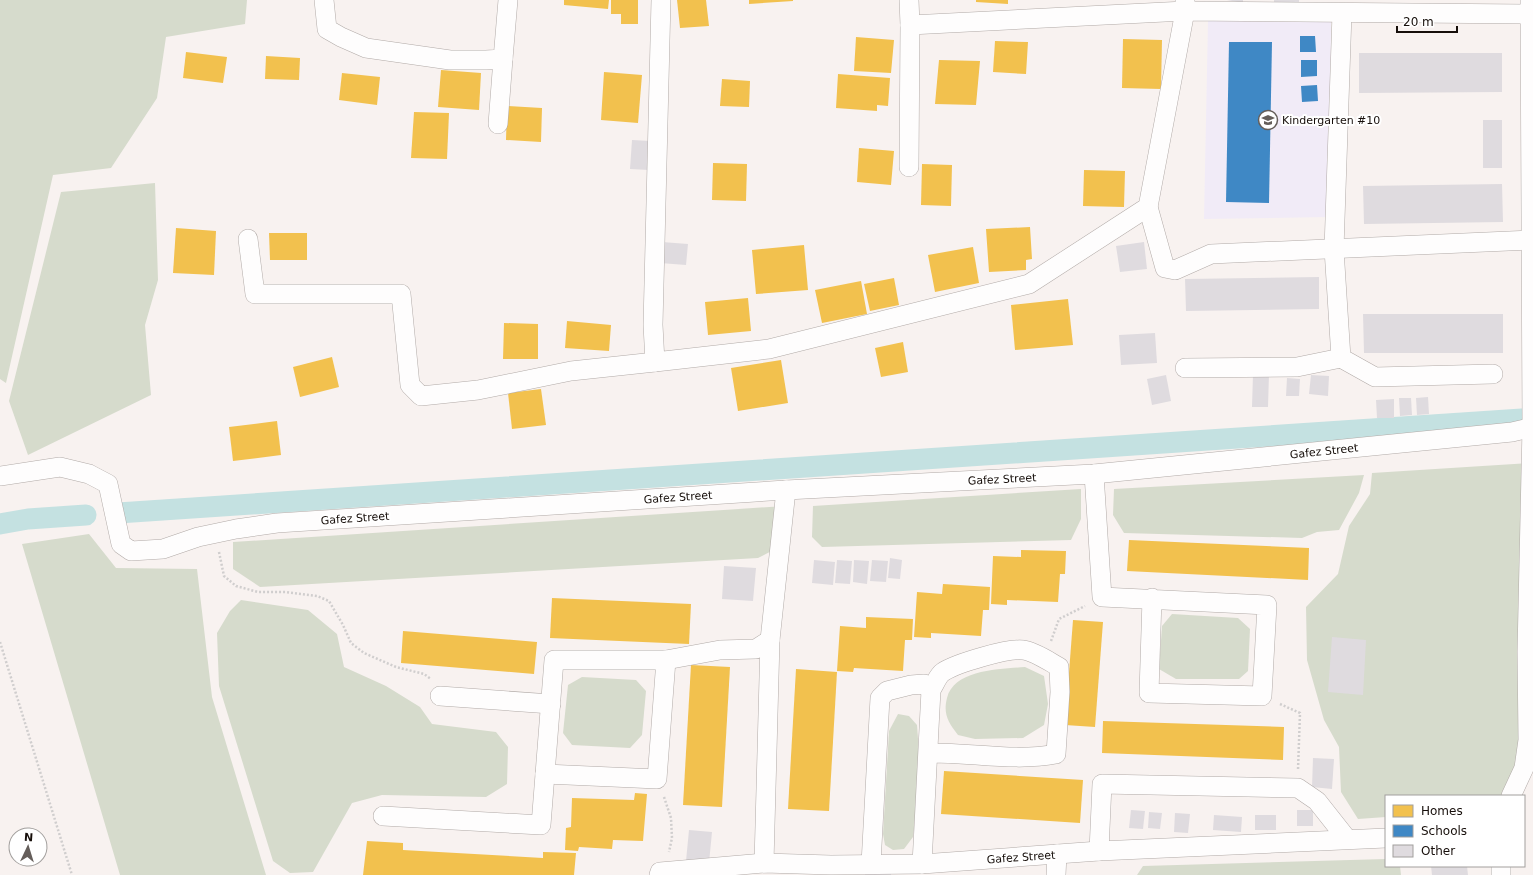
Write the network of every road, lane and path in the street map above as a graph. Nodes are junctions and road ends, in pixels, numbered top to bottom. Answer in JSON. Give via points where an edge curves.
{"nodes":[{"id":1,"x":324,"y":0,"type":"edge"},
{"id":2,"x":508,"y":0,"type":"edge"},
{"id":3,"x":661,"y":0,"type":"edge"},
{"id":4,"x":909,"y":0,"type":"edge"},
{"id":5,"x":1185,"y":6,"type":"edge"},
{"id":6,"x":1530,"y":7,"type":"edge"},
{"id":7,"x":1342,"y":13,"type":"junction"},
{"id":8,"x":910,"y":25,"type":"junction"},
{"id":9,"x":503,"y":59,"type":"junction"},
{"id":10,"x":498,"y":124,"type":"dead end"},
{"id":11,"x":909,"y":167,"type":"dead end"},
{"id":12,"x":1148,"y":207,"type":"junction"},
{"id":13,"x":248,"y":239,"type":"dead end"},
{"id":14,"x":1531,"y":240,"type":"junction"},
{"id":15,"x":1334,"y":249,"type":"junction"},
{"id":16,"x":1341,"y":358,"type":"junction"},
{"id":17,"x":654,"y":362,"type":"junction"},
{"id":18,"x":1185,"y":368,"type":"dead end"},
{"id":19,"x":1493,"y":374,"type":"dead end"},
{"id":20,"x":1532,"y":427,"type":"edge"},
{"id":21,"x":1094,"y":474,"type":"junction"},
{"id":22,"x":0,"y":476,"type":"edge"},
{"id":23,"x":786,"y":490,"type":"junction"},
{"id":24,"x":198,"y":537,"type":"junction"},
{"id":25,"x":1102,"y":597,"type":"junction"},
{"id":26,"x":1152,"y":598,"type":"junction"},
{"id":27,"x":770,"y":640,"type":"junction"},
{"id":28,"x":0,"y":642,"type":"edge"},
{"id":29,"x":1530,"y":654,"type":"edge"},
{"id":30,"x":1045,"y":658,"type":"junction"},
{"id":31,"x":666,"y":660,"type":"junction"},
{"id":32,"x":931,"y":690,"type":"junction"},
{"id":33,"x":440,"y":696,"type":"joint"},
{"id":34,"x":1262,"y":696,"type":"junction"},
{"id":35,"x":551,"y":704,"type":"junction"},
{"id":36,"x":928,"y":753,"type":"junction"},
{"id":37,"x":546,"y":774,"type":"junction"},
{"id":38,"x":657,"y":779,"type":"junction"},
{"id":39,"x":1298,"y":788,"type":"junction"},
{"id":40,"x":1511,"y":795,"type":"edge"},
{"id":41,"x":384,"y":816,"type":"dead end"},
{"id":42,"x":1385,"y":838,"type":"edge"},
{"id":43,"x":1347,"y":839,"type":"junction"},
{"id":44,"x":1099,"y":852,"type":"junction"},
{"id":45,"x":1058,"y":854,"type":"junction"},
{"id":46,"x":764,"y":863,"type":"junction"},
{"id":47,"x":871,"y":864,"type":"junction"},
{"id":48,"x":922,"y":864,"type":"junction"},
{"id":49,"x":830,"y":870,"type":"edge"},
{"id":50,"x":679,"y":871,"type":"junction"},
{"id":51,"x":72,"y":875,"type":"edge"},
{"id":52,"x":659,"y":875,"type":"edge"},
{"id":53,"x":1056,"y":875,"type":"edge"}],
"edges":[{"from":1,"to":9,"type":"street","via":[[327,29],[366,48],[450,60]]},
{"from":2,"to":9,"type":"street"},
{"from":3,"to":17,"type":"street"},
{"from":4,"to":8,"type":"street"},
{"from":5,"to":7,"type":"street"},
{"from":5,"to":8,"type":"street"},
{"from":5,"to":12,"type":"street"},
{"from":6,"to":7,"type":"street"},
{"from":6,"to":14,"type":"street"},
{"from":7,"to":15,"type":"street"},
{"from":8,"to":11,"type":"street"},
{"from":9,"to":10,"type":"street"},
{"from":12,"to":15,"type":"street","via":[[1165,268],[1175,270],[1211,254]]},
{"from":12,"to":17,"type":"street","via":[[1028,284],[769,349]]},
{"from":13,"to":17,"type":"street","via":[[254,294],[401,294],[410,385],[421,396],[478,390],[571,371]]},
{"from":14,"to":15,"type":"street"},
{"from":14,"to":20,"type":"street"},
{"from":15,"to":16,"type":"street"},
{"from":16,"to":18,"type":"street","via":[[1297,367]]},
{"from":16,"to":19,"type":"street","via":[[1375,377]]},
{"from":20,"to":21,"type":"street","name":"Gafez Street","via":[[1512,432]]},
{"from":20,"to":29,"type":"street"},
{"from":21,"to":23,"type":"street","name":"Gafez Street"},
{"from":21,"to":25,"type":"street"},
{"from":22,"to":24,"type":"street","name":"Gafez Street","via":[[60,467],[89,474],[108,484],[121,544],[131,552],[163,549]]},
{"from":23,"to":24,"type":"street","name":"Gafez Street","via":[[277,523]]},
{"from":23,"to":27,"type":"street"},
{"from":24,"to":33,"type":"path","via":[[215,545],[220,553],[224,576],[236,586],[258,592],[317,596],[329,601],[351,643],[364,653],[387,664],[424,674],[436,684]]},
{"from":25,"to":26,"type":"street"},
{"from":25,"to":30,"type":"path","via":[[1059,619]]},
{"from":26,"to":34,"type":"street","via":[[1267,604]]},
{"from":26,"to":34,"type":"street","via":[[1148,693]]},
{"from":27,"to":31,"type":"street","via":[[756,649],[720,650]]},
{"from":27,"to":46,"type":"street"},
{"from":28,"to":51,"type":"path"},
{"from":29,"to":40,"type":"street","via":[[1528,740],[1524,768]]},
{"from":30,"to":32,"type":"street","via":[[1024,650],[1003,652],[965,662],[942,673]]},
{"from":30,"to":36,"type":"street","via":[[1059,668],[1056,754],[1035,756]]},
{"from":31,"to":35,"type":"street","via":[[554,660]]},
{"from":31,"to":38,"type":"street"},
{"from":32,"to":36,"type":"street"},
{"from":32,"to":47,"type":"street","via":[[924,684],[911,684],[887,691],[880,698]]},
{"from":33,"to":35,"type":"street"},
{"from":34,"to":39,"type":"path","via":[[1300,713]]},
{"from":35,"to":37,"type":"street"},
{"from":36,"to":48,"type":"street"},
{"from":37,"to":38,"type":"street"},
{"from":37,"to":41,"type":"street","via":[[541,824]]},
{"from":38,"to":50,"type":"path","via":[[671,818],[672,838],[669,852]]},
{"from":39,"to":43,"type":"street","via":[[1317,800]]},
{"from":39,"to":44,"type":"street","via":[[1102,784]]},
{"from":42,"to":43,"type":"street","name":"Gafez Street"},
{"from":43,"to":44,"type":"street","name":"Gafez Street"},
{"from":44,"to":45,"type":"street","name":"Gafez Street"},
{"from":45,"to":48,"type":"street","name":"Gafez Street"},
{"from":45,"to":53,"type":"street"},
{"from":46,"to":49,"type":"street","name":"Gafez Street"},
{"from":46,"to":50,"type":"street","name":"Gafez Street"},
{"from":47,"to":48,"type":"street","name":"Gafez Street"},
{"from":47,"to":49,"type":"street","name":"Gafez Street"},
{"from":50,"to":52,"type":"street","name":"Gafez Street","via":[[660,872]]}]}
